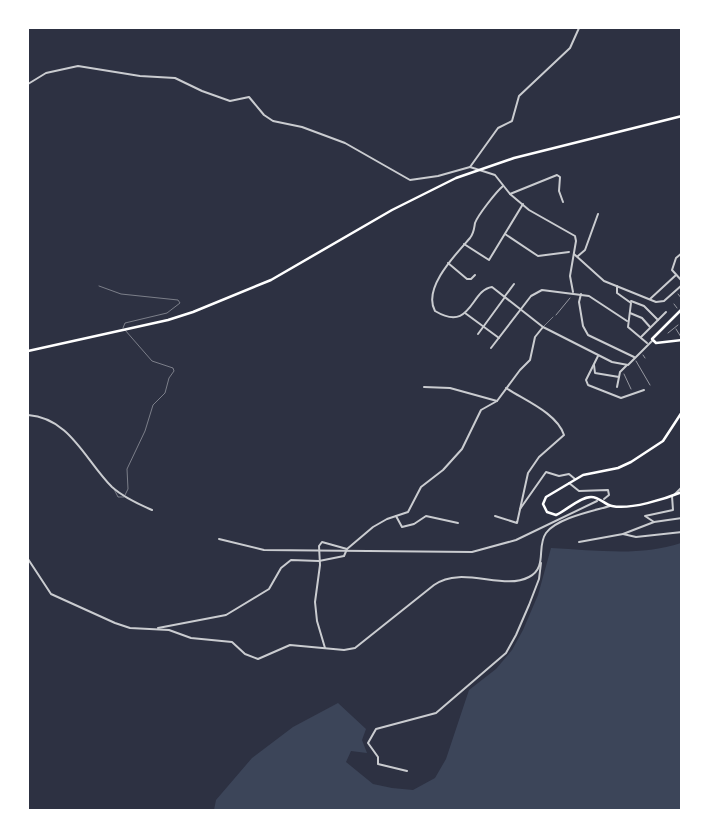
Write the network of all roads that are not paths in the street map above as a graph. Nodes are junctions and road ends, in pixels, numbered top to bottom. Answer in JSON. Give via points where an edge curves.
{"nodes":[{"id":1,"x":579,"y":28,"type":"edge"},
{"id":2,"x":28,"y":84,"type":"edge"},
{"id":3,"x":682,"y":116,"type":"edge"},
{"id":4,"x":470,"y":167,"type":"junction"},
{"id":5,"x":503,"y":186,"type":"junction"},
{"id":6,"x":510,"y":194,"type":"junction"},
{"id":7,"x":563,"y":202,"type":"dead end"},
{"id":8,"x":523,"y":204,"type":"junction"},
{"id":9,"x":598,"y":214,"type":"dead end"},
{"id":10,"x":505,"y":234,"type":"junction"},
{"id":11,"x":463,"y":243,"type":"junction"},
{"id":12,"x":572,"y":253,"type":"junction"},
{"id":13,"x":682,"y":253,"type":"edge"},
{"id":14,"x":578,"y":256,"type":"junction"},
{"id":15,"x":448,"y":263,"type":"junction"},
{"id":16,"x":475,"y":275,"type":"dead end"},
{"id":17,"x":676,"y":275,"type":"junction"},
{"id":18,"x":682,"y":281,"type":"edge"},
{"id":19,"x":514,"y":284,"type":"dead end"},
{"id":20,"x":682,"y":285,"type":"edge"},
{"id":21,"x":98,"y":286,"type":"dead end"},
{"id":22,"x":617,"y":286,"type":"junction"},
{"id":23,"x":572,"y":292,"type":"junction"},
{"id":24,"x":582,"y":294,"type":"junction"},
{"id":25,"x":505,"y":296,"type":"junction"},
{"id":26,"x":650,"y":299,"type":"junction"},
{"id":27,"x":631,"y":301,"type":"junction"},
{"id":28,"x":521,"y":309,"type":"junction"},
{"id":29,"x":680,"y":310,"type":"edge"},
{"id":30,"x":666,"y":312,"type":"dead end"},
{"id":31,"x":465,"y":313,"type":"junction"},
{"id":32,"x":630,"y":313,"type":"junction"},
{"id":33,"x":682,"y":315,"type":"edge"},
{"id":34,"x":553,"y":317,"type":"road end"},
{"id":35,"x":658,"y":320,"type":"junction"},
{"id":36,"x":627,"y":321,"type":"junction"},
{"id":37,"x":483,"y":326,"type":"junction"},
{"id":38,"x":543,"y":327,"type":"junction"},
{"id":39,"x":650,"y":327,"type":"junction"},
{"id":40,"x":478,"y":334,"type":"dead end"},
{"id":41,"x":641,"y":337,"type":"junction"},
{"id":42,"x":499,"y":338,"type":"junction"},
{"id":43,"x":682,"y":339,"type":"edge"},
{"id":44,"x":652,"y":341,"type":"junction"},
{"id":45,"x":648,"y":343,"type":"junction"},
{"id":46,"x":491,"y":348,"type":"dead end"},
{"id":47,"x":28,"y":351,"type":"edge"},
{"id":48,"x":598,"y":356,"type":"junction"},
{"id":49,"x":634,"y":358,"type":"junction"},
{"id":50,"x":594,"y":365,"type":"junction"},
{"id":51,"x":628,"y":365,"type":"junction"},
{"id":52,"x":618,"y":377,"type":"junction"},
{"id":53,"x":424,"y":387,"type":"dead end"},
{"id":54,"x":617,"y":387,"type":"dead end"},
{"id":55,"x":506,"y":388,"type":"junction"},
{"id":56,"x":644,"y":390,"type":"dead end"},
{"id":57,"x":497,"y":401,"type":"junction"},
{"id":58,"x":682,"y":412,"type":"edge"},
{"id":59,"x":28,"y":415,"type":"edge"},
{"id":60,"x":575,"y":479,"type":"junction"},
{"id":61,"x":569,"y":483,"type":"junction"},
{"id":62,"x":682,"y":487,"type":"edge"},
{"id":63,"x":113,"y":488,"type":"junction"},
{"id":64,"x":682,"y":492,"type":"edge"},
{"id":65,"x":125,"y":495,"type":"dead end"},
{"id":66,"x":674,"y":495,"type":"junction"},
{"id":67,"x":124,"y":497,"type":"dead end"},
{"id":68,"x":604,"y":499,"type":"dead end"},
{"id":69,"x":597,"y":501,"type":"dead end"},
{"id":70,"x":611,"y":506,"type":"junction"},
{"id":71,"x":520,"y":509,"type":"junction"},
{"id":72,"x":152,"y":510,"type":"dead end"},
{"id":73,"x":396,"y":516,"type":"junction"},
{"id":74,"x":495,"y":516,"type":"dead end"},
{"id":75,"x":682,"y":518,"type":"edge"},
{"id":76,"x":654,"y":522,"type":"junction"},
{"id":77,"x":458,"y":523,"type":"dead end"},
{"id":78,"x":682,"y":532,"type":"edge"},
{"id":79,"x":623,"y":534,"type":"junction"},
{"id":80,"x":219,"y":539,"type":"dead end"},
{"id":81,"x":579,"y":542,"type":"dead end"},
{"id":82,"x":347,"y":548,"type":"junction"},
{"id":83,"x":347,"y":552,"type":"junction"},
{"id":84,"x":28,"y":559,"type":"edge"},
{"id":85,"x":319,"y":561,"type":"junction"},
{"id":86,"x":541,"y":563,"type":"junction"},
{"id":87,"x":158,"y":628,"type":"junction"},
{"id":88,"x":325,"y":648,"type":"junction"},
{"id":89,"x":408,"y":771,"type":"dead end"}],
"edges":[{"from":1,"to":4,"type":"street","via":[[570,48],[519,96],[512,121],[498,128]]},
{"from":2,"to":4,"type":"street","via":[[46,73],[78,66],[175,78],[230,100],[249,97],[273,121],[302,127],[345,143],[410,180]]},
{"from":3,"to":47,"type":"main road","via":[[514,158],[456,178],[392,210],[271,280],[208,306],[168,320]]},
{"from":4,"to":5,"type":"street","via":[[495,175]]},
{"from":5,"to":6,"type":"street"},
{"from":5,"to":11,"type":"street","via":[[476,222],[470,238]]},
{"from":6,"to":7,"type":"street","via":[[557,175]]},
{"from":6,"to":8,"type":"street"},
{"from":8,"to":10,"type":"street"},
{"from":8,"to":12,"type":"street","via":[[572,233],[576,240]]},
{"from":9,"to":14,"type":"street","via":[[585,250]]},
{"from":10,"to":11,"type":"street","via":[[488,260]]},
{"from":10,"to":12,"type":"street","via":[[544,258]]},
{"from":11,"to":15,"type":"street"},
{"from":12,"to":14,"type":"street"},
{"from":12,"to":23,"type":"street"},
{"from":13,"to":17,"type":"street","via":[[672,267]]},
{"from":14,"to":22,"type":"street","via":[[604,281]]},
{"from":15,"to":16,"type":"street","via":[[467,279]]},
{"from":15,"to":31,"type":"street","via":[[437,282],[432,306],[444,315]]},
{"from":17,"to":18,"type":"street"},
{"from":17,"to":26,"type":"street"},
{"from":19,"to":25,"type":"street"},
{"from":20,"to":26,"type":"street","via":[[662,302]]},
{"from":21,"to":65,"type":"lane","via":[[121,294],[178,300],[180,303],[167,314],[123,326],[152,361],[174,371],[165,393],[153,405],[128,469]]},
{"from":22,"to":26,"type":"street"},
{"from":22,"to":27,"type":"street","via":[[617,293]]},
{"from":23,"to":24,"type":"street"},
{"from":23,"to":28,"type":"street","via":[[542,290],[531,296]]},
{"from":24,"to":36,"type":"street"},
{"from":24,"to":49,"type":"street","via":[[579,302],[588,335]]},
{"from":25,"to":28,"type":"street"},
{"from":25,"to":31,"type":"street","via":[[493,287],[486,289]]},
{"from":25,"to":37,"type":"street"},
{"from":27,"to":32,"type":"street"},
{"from":27,"to":35,"type":"street","via":[[644,306]]},
{"from":28,"to":38,"type":"street"},
{"from":28,"to":42,"type":"street"},
{"from":29,"to":33,"type":"street"},
{"from":29,"to":44,"type":"main road","via":[[653,336]]},
{"from":30,"to":35,"type":"street"},
{"from":31,"to":37,"type":"street"},
{"from":32,"to":36,"type":"street"},
{"from":32,"to":39,"type":"street","via":[[642,318]]},
{"from":34,"to":38,"type":"lane"},
{"from":35,"to":39,"type":"street"},
{"from":36,"to":41,"type":"street","via":[[629,329]]},
{"from":37,"to":40,"type":"street"},
{"from":37,"to":42,"type":"street"},
{"from":38,"to":48,"type":"street"},
{"from":38,"to":55,"type":"street","via":[[535,337],[530,360]]},
{"from":39,"to":41,"type":"street"},
{"from":41,"to":45,"type":"street"},
{"from":42,"to":46,"type":"street"},
{"from":43,"to":44,"type":"main road"},
{"from":44,"to":45,"type":"street"},
{"from":45,"to":49,"type":"street"},
{"from":48,"to":50,"type":"street"},
{"from":48,"to":51,"type":"street"},
{"from":49,"to":51,"type":"street"},
{"from":50,"to":52,"type":"street","via":[[595,373]]},
{"from":50,"to":56,"type":"street","via":[[586,381],[588,385],[621,398]]},
{"from":51,"to":52,"type":"street"},
{"from":52,"to":54,"type":"street"},
{"from":53,"to":57,"type":"street","via":[[450,388]]},
{"from":55,"to":57,"type":"street"},
{"from":55,"to":71,"type":"street","via":[[544,412],[564,434],[532,465],[524,484]]},
{"from":57,"to":73,"type":"street","via":[[481,410],[462,449],[421,487],[411,510]]},
{"from":58,"to":60,"type":"main road","via":[[663,441],[631,462]]},
{"from":59,"to":63,"type":"street","via":[[56,423],[76,442]]},
{"from":60,"to":61,"type":"main road"},
{"from":60,"to":71,"type":"street","via":[[569,474],[560,476],[546,472]]},
{"from":61,"to":68,"type":"street","via":[[579,491],[608,490],[609,495]]},
{"from":61,"to":70,"type":"main road","via":[[546,497],[543,504],[547,512],[556,515],[593,497]]},
{"from":62,"to":66,"type":"street"},
{"from":63,"to":67,"type":"lane","via":[[116,495],[121,499]]},
{"from":63,"to":72,"type":"street"},
{"from":64,"to":66,"type":"main road"},
{"from":66,"to":70,"type":"main road","via":[[628,506]]},
{"from":66,"to":76,"type":"street","via":[[673,510],[645,516]]},
{"from":69,"to":83,"type":"street","via":[[510,543],[484,550]]},
{"from":70,"to":86,"type":"street","via":[[575,516],[549,530],[544,540]]},
{"from":71,"to":74,"type":"street","via":[[517,523]]},
{"from":73,"to":77,"type":"street","via":[[402,527],[428,516]]},
{"from":73,"to":82,"type":"street","via":[[380,522]]},
{"from":75,"to":76,"type":"street"},
{"from":76,"to":79,"type":"street"},
{"from":78,"to":79,"type":"street","via":[[636,537]]},
{"from":79,"to":81,"type":"street"},
{"from":80,"to":83,"type":"street","via":[[264,550]]},
{"from":82,"to":83,"type":"street"},
{"from":82,"to":85,"type":"street","via":[[322,542]]},
{"from":83,"to":85,"type":"street","via":[[344,556]]},
{"from":84,"to":87,"type":"street","via":[[51,594],[130,628]]},
{"from":85,"to":87,"type":"street","via":[[291,560],[281,568],[270,589],[226,615]]},
{"from":85,"to":88,"type":"street","via":[[317,621]]},
{"from":86,"to":88,"type":"street","via":[[534,574],[521,580],[457,577],[442,581],[358,646],[348,650]]},
{"from":86,"to":89,"type":"street","via":[[539,579],[506,653],[436,713],[376,729],[370,736],[368,742],[374,748],[378,764]]},
{"from":87,"to":88,"type":"street","via":[[191,638],[232,642],[245,654],[258,659],[290,645]]}]}
